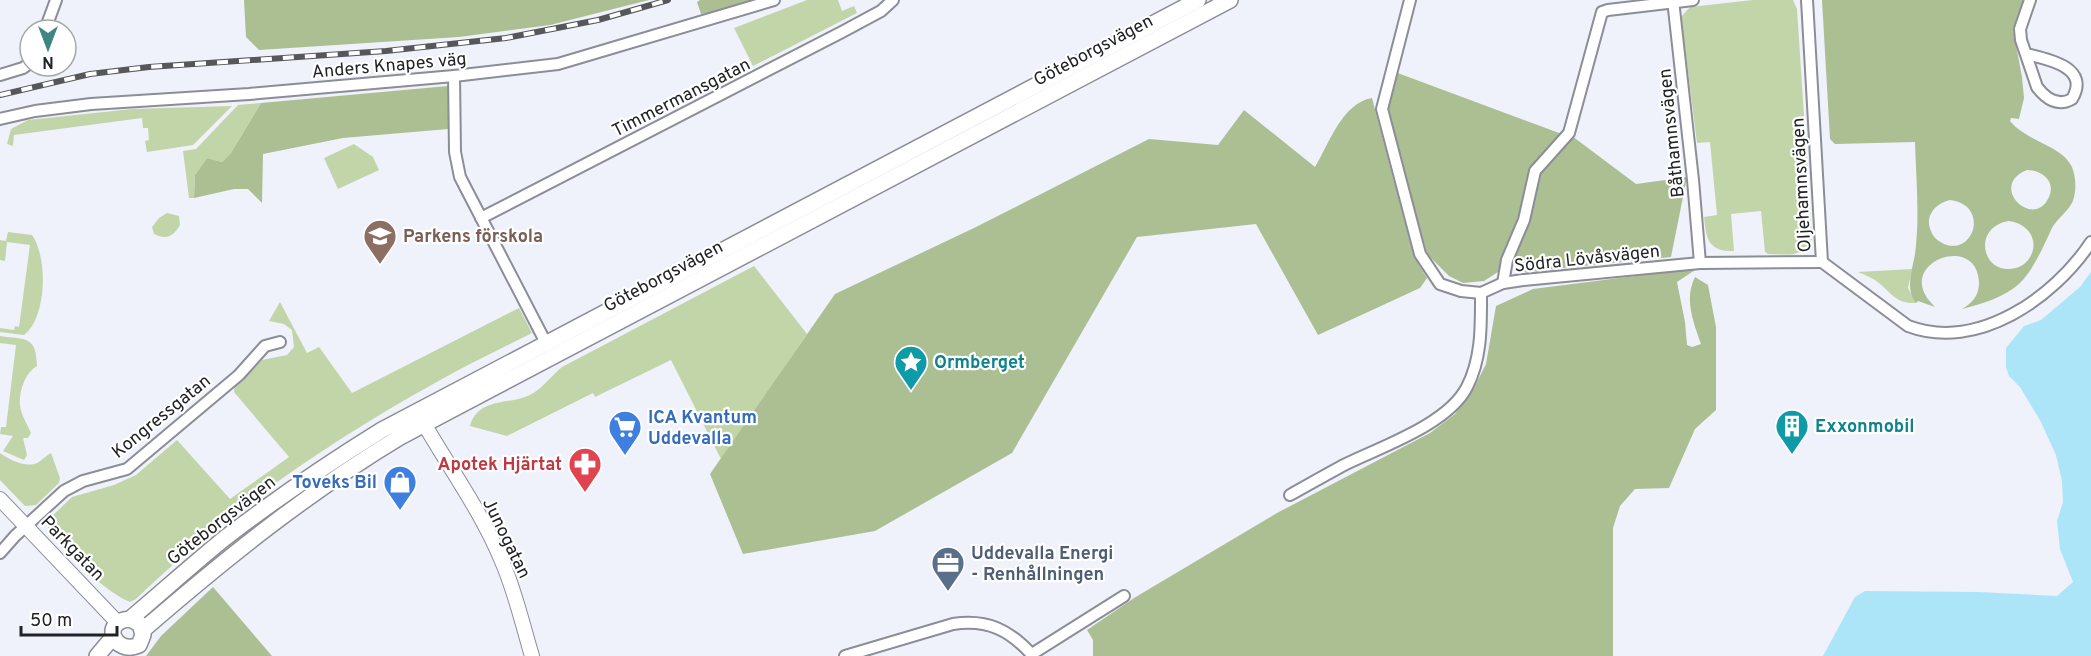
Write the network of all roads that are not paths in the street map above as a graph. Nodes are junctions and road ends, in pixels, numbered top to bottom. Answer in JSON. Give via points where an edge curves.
{"nodes":[{"id":1,"x":56,"y":0,"type":"edge"},
{"id":2,"x":774,"y":0,"type":"edge"},
{"id":3,"x":893,"y":0,"type":"edge"},
{"id":4,"x":1198,"y":0,"type":"edge"},
{"id":5,"x":1230,"y":0,"type":"edge"},
{"id":6,"x":1410,"y":0,"type":"edge"},
{"id":7,"x":1693,"y":0,"type":"edge"},
{"id":8,"x":1807,"y":0,"type":"edge"},
{"id":9,"x":2030,"y":0,"type":"edge"},
{"id":10,"x":1673,"y":1,"type":"edge"},
{"id":11,"x":49,"y":18,"type":"edge"},
{"id":12,"x":2026,"y":54,"type":"junction"},
{"id":13,"x":18,"y":70,"type":"edge"},
{"id":14,"x":0,"y":75,"type":"edge"},
{"id":15,"x":454,"y":76,"type":"junction"},
{"id":16,"x":0,"y":120,"type":"edge"},
{"id":17,"x":481,"y":218,"type":"junction"},
{"id":18,"x":2091,"y":242,"type":"edge"},
{"id":19,"x":1822,"y":262,"type":"junction"},
{"id":20,"x":1700,"y":263,"type":"junction"},
{"id":21,"x":1503,"y":283,"type":"junction"},
{"id":22,"x":1481,"y":293,"type":"junction"},
{"id":23,"x":280,"y":342,"type":"dead end"},
{"id":24,"x":546,"y":343,"type":"junction"},
{"id":25,"x":420,"y":417,"type":"junction"},
{"id":26,"x":1290,"y":495,"type":"dead end"},
{"id":27,"x":0,"y":499,"type":"edge"},
{"id":28,"x":26,"y":525,"type":"junction"},
{"id":29,"x":0,"y":553,"type":"edge"},
{"id":30,"x":1124,"y":596,"type":"dead end"},
{"id":31,"x":120,"y":626,"type":"junction"},
{"id":32,"x":143,"y":630,"type":"junction"},
{"id":33,"x":120,"y":652,"type":"edge"},
{"id":34,"x":1032,"y":655,"type":"edge"},
{"id":35,"x":97,"y":656,"type":"edge"},
{"id":36,"x":531,"y":656,"type":"edge"},
{"id":37,"x":846,"y":656,"type":"edge"}],
"edges":[{"from":1,"to":11,"type":"street"},
{"from":2,"to":15,"type":"street","name":"Anders Knapes väg","via":[[558,64]]},
{"from":3,"to":17,"type":"street","name":"Timmermansgatan","via":[[842,32]]},
{"from":4,"to":24,"type":"main road","name":"Göteborgsvägen"},
{"from":5,"to":25,"type":"main road","name":"Göteborgsvägen"},
{"from":6,"to":22,"type":"street","via":[[1382,109],[1420,254],[1440,284]]},
{"from":7,"to":10,"type":"street"},
{"from":8,"to":19,"type":"street","name":"Oljehamnsvägen"},
{"from":9,"to":12,"type":"street","via":[[2020,29]]},
{"from":10,"to":20,"type":"street","name":"Båthamnsvägen"},
{"from":10,"to":21,"type":"street","via":[[1602,12],[1569,133],[1535,171]]},
{"from":12,"to":12,"type":"street","via":[[2069,69],[2078,87],[2072,99],[2060,104],[2041,94]]},
{"from":13,"to":14,"type":"street"},
{"from":15,"to":16,"type":"street","name":"Anders Knapes väg","via":[[91,104]]},
{"from":15,"to":17,"type":"street","via":[[455,152],[460,177]]},
{"from":17,"to":24,"type":"street"},
{"from":18,"to":19,"type":"street","name":"Oljehamnsvägen","via":[[2062,278],[2031,302],[1976,329],[1950,334],[1908,326]]},
{"from":19,"to":20,"type":"street","name":"Södra Lövåsvägen"},
{"from":20,"to":21,"type":"street","name":"Södra Lövåsvägen"},
{"from":21,"to":22,"type":"street","name":"Södra Lövåsvägen"},
{"from":22,"to":26,"type":"street","via":[[1479,347],[1472,375],[1458,401],[1438,419]]},
{"from":23,"to":28,"type":"street","name":"Kongressgatan","via":[[265,346],[239,375],[127,469],[73,485]]},
{"from":24,"to":25,"type":"main road","name":"Göteborgsvägen"},
{"from":25,"to":31,"type":"main road","name":"Göteborgsvägen","via":[[327,464],[224,540]]},
{"from":25,"to":32,"type":"main road","name":"Göteborgsvägen","via":[[246,543]]},
{"from":25,"to":36,"type":"street","name":"Junogatan","via":[[501,558]]},
{"from":27,"to":28,"type":"street","name":"Parkgatan"},
{"from":28,"to":29,"type":"street","name":"Kongressgatan"},
{"from":28,"to":31,"type":"street","name":"Parkgatan"},
{"from":30,"to":34,"type":"street"},
{"from":31,"to":32,"type":"main road","via":[[139,623]]},
{"from":31,"to":33,"type":"main road","name":"Göteborgsvägen"},
{"from":31,"to":35,"type":"main road","name":"Göteborgsvägen"},
{"from":32,"to":33,"type":"main road","name":"Göteborgsvägen","via":[[141,643]]},
{"from":34,"to":37,"type":"street","via":[[1005,631],[968,622]]}]}
